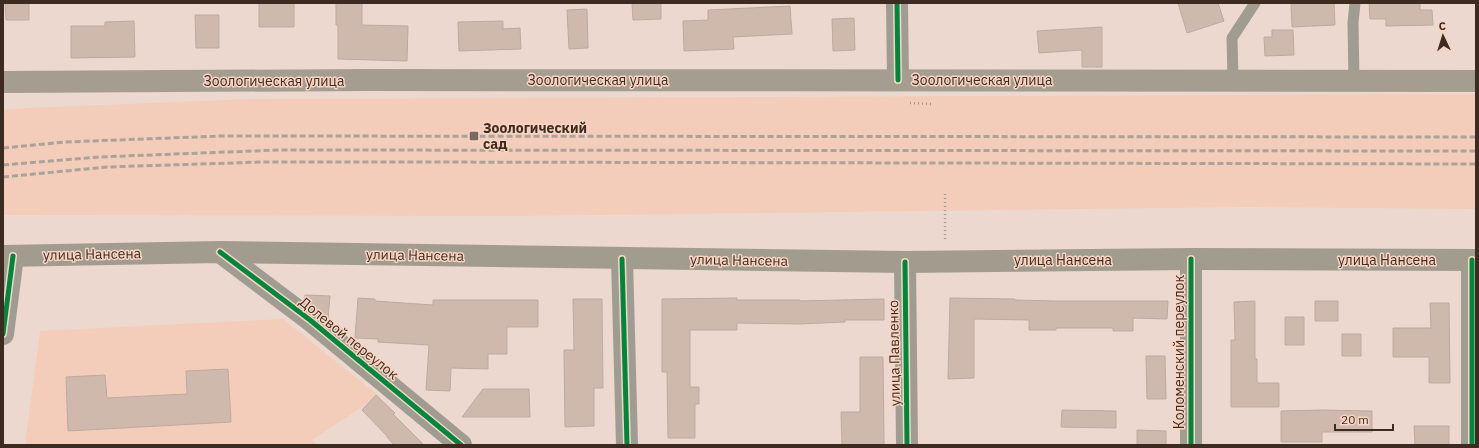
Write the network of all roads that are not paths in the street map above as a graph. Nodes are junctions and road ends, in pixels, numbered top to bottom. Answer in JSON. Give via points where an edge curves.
{"nodes":[{"id":1,"x":898,"y":3,"type":"edge"},
{"id":2,"x":1255,"y":3,"type":"edge"},
{"id":3,"x":1355,"y":3,"type":"edge"},
{"id":4,"x":898,"y":80,"type":"junction"},
{"id":5,"x":1233,"y":80,"type":"junction"},
{"id":6,"x":1354,"y":81,"type":"junction"},
{"id":7,"x":1476,"y":81,"type":"edge"},
{"id":8,"x":3,"y":82,"type":"edge"},
{"id":9,"x":220,"y":252,"type":"junction"},
{"id":10,"x":8,"y":256,"type":"edge"},
{"id":11,"x":622,"y":259,"type":"junction"},
{"id":12,"x":1191,"y":259,"type":"junction"},
{"id":13,"x":1474,"y":260,"type":"edge"},
{"id":14,"x":905,"y":262,"type":"junction"},
{"id":15,"x":3,"y":334,"type":"edge"},
{"id":16,"x":461,"y":445,"type":"edge"},
{"id":17,"x":627,"y":445,"type":"edge"},
{"id":18,"x":907,"y":445,"type":"edge"},
{"id":19,"x":1191,"y":445,"type":"edge"},
{"id":20,"x":1472,"y":445,"type":"edge"}],
"edges":[{"from":1,"to":4,"type":"street"},
{"from":2,"to":5,"type":"lane","via":[[1232,38]]},
{"from":3,"to":6,"type":"lane"},
{"from":4,"to":5,"type":"main road","name":"Зоологическая улица"},
{"from":4,"to":8,"type":"main road","name":"Зоологическая улица"},
{"from":5,"to":6,"type":"main road"},
{"from":6,"to":7,"type":"main road"},
{"from":9,"to":10,"type":"main road","name":"улица Нансена"},
{"from":9,"to":11,"type":"main road","name":"улица Нансена"},
{"from":9,"to":16,"type":"street","name":"Долевой переулок","via":[[310,320]]},
{"from":10,"to":15,"type":"street"},
{"from":11,"to":14,"type":"main road","name":"улица Нансена"},
{"from":11,"to":17,"type":"street"},
{"from":12,"to":13,"type":"main road","name":"улица Нансена"},
{"from":12,"to":14,"type":"main road","name":"улица Нансена"},
{"from":12,"to":19,"type":"street","name":"Коломенский переулок"},
{"from":13,"to":20,"type":"street"},
{"from":14,"to":18,"type":"street","name":"улица Павленко"}]}
